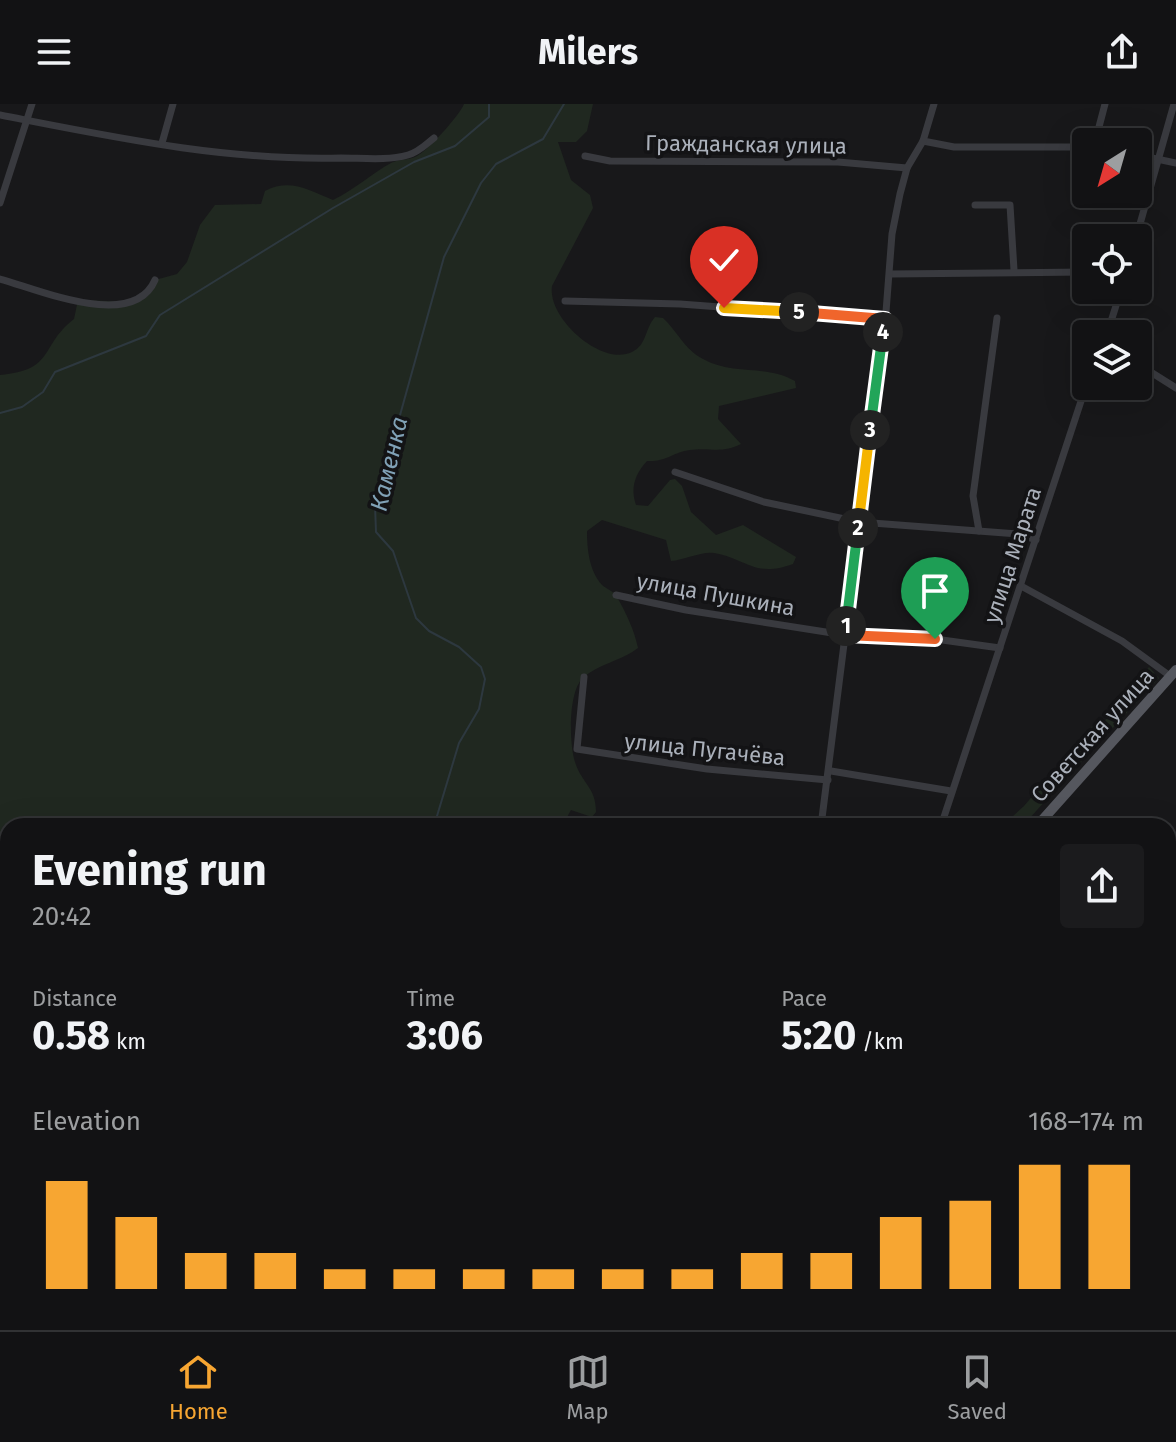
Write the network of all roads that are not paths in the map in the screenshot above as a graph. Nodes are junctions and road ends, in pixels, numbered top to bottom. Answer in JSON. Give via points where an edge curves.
{"nodes":[{"id":1,"x":32,"y":104,"type":"edge"},
{"id":2,"x":173,"y":104,"type":"edge"},
{"id":3,"x":934,"y":104,"type":"edge"},
{"id":4,"x":1105,"y":104,"type":"edge"},
{"id":5,"x":1174,"y":104,"type":"edge"},
{"id":6,"x":0,"y":115,"type":"edge"},
{"id":7,"x":28,"y":120,"type":"junction"},
{"id":8,"x":1099,"y":128,"type":"edge"},
{"id":9,"x":434,"y":138,"type":"dead end"},
{"id":10,"x":923,"y":141,"type":"junction"},
{"id":11,"x":162,"y":143,"type":"junction"},
{"id":12,"x":1072,"y":147,"type":"edge"},
{"id":13,"x":585,"y":156,"type":"dead end"},
{"id":14,"x":1152,"y":158,"type":"edge"},
{"id":15,"x":1159,"y":160,"type":"junction"},
{"id":16,"x":1176,"y":163,"type":"edge"},
{"id":17,"x":907,"y":168,"type":"junction"},
{"id":18,"x":0,"y":203,"type":"edge"},
{"id":19,"x":975,"y":205,"type":"dead end"},
{"id":20,"x":1140,"y":224,"type":"edge"},
{"id":21,"x":1014,"y":270,"type":"junction"},
{"id":22,"x":1072,"y":272,"type":"edge"},
{"id":23,"x":890,"y":274,"type":"junction"},
{"id":24,"x":0,"y":279,"type":"edge"},
{"id":25,"x":155,"y":280,"type":"dead end"},
{"id":26,"x":565,"y":301,"type":"dead end"},
{"id":27,"x":997,"y":318,"type":"dead end"},
{"id":28,"x":885,"y":319,"type":"junction"},
{"id":29,"x":1152,"y":373,"type":"edge"},
{"id":30,"x":1176,"y":388,"type":"edge"},
{"id":31,"x":1081,"y":400,"type":"edge"},
{"id":32,"x":675,"y":472,"type":"dead end"},
{"id":33,"x":859,"y":522,"type":"junction"},
{"id":34,"x":979,"y":531,"type":"junction"},
{"id":35,"x":1036,"y":540,"type":"junction"},
{"id":36,"x":1021,"y":586,"type":"junction"},
{"id":37,"x":616,"y":595,"type":"dead end"},
{"id":38,"x":845,"y":635,"type":"junction"},
{"id":39,"x":1000,"y":648,"type":"junction"},
{"id":40,"x":1173,"y":673,"type":"edge"},
{"id":41,"x":584,"y":677,"type":"dead end"},
{"id":42,"x":831,"y":771,"type":"junction"},
{"id":43,"x":828,"y":780,"type":"junction"},
{"id":44,"x":951,"y":791,"type":"junction"},
{"id":45,"x":822,"y":818,"type":"edge"},
{"id":46,"x":943,"y":818,"type":"edge"},
{"id":47,"x":1044,"y":818,"type":"edge"}],
"edges":[{"from":1,"to":7,"type":"street"},
{"from":2,"to":11,"type":"street"},
{"from":3,"to":10,"type":"street"},
{"from":4,"to":8,"type":"street"},
{"from":5,"to":15,"type":"street"},
{"from":6,"to":7,"type":"street"},
{"from":7,"to":11,"type":"street","via":[[127,142]]},
{"from":7,"to":18,"type":"street"},
{"from":9,"to":11,"type":"street","via":[[399,157],[318,159],[232,155]]},
{"from":10,"to":12,"type":"street","via":[[954,147]]},
{"from":10,"to":17,"type":"street"},
{"from":13,"to":17,"type":"street","name":"Гражданская улица","via":[[610,161],[838,162]]},
{"from":14,"to":15,"type":"street"},
{"from":15,"to":16,"type":"street"},
{"from":15,"to":20,"type":"street"},
{"from":17,"to":23,"type":"street","via":[[892,234]]},
{"from":19,"to":21,"type":"street","via":[[1010,205]]},
{"from":21,"to":22,"type":"street"},
{"from":21,"to":23,"type":"street"},
{"from":23,"to":28,"type":"street"},
{"from":24,"to":25,"type":"street","via":[[118,306],[137,302]]},
{"from":26,"to":28,"type":"street"},
{"from":27,"to":34,"type":"street","via":[[973,496]]},
{"from":28,"to":33,"type":"street"},
{"from":29,"to":30,"type":"street"},
{"from":31,"to":35,"type":"street","name":"улица Марата"},
{"from":32,"to":33,"type":"street","via":[[764,502]]},
{"from":33,"to":34,"type":"street"},
{"from":33,"to":38,"type":"street"},
{"from":34,"to":35,"type":"street"},
{"from":35,"to":36,"type":"street","name":"улица Марата"},
{"from":36,"to":39,"type":"street","name":"улица Марата"},
{"from":36,"to":40,"type":"street"},
{"from":37,"to":38,"type":"street","name":"улица Пушкина"},
{"from":38,"to":39,"type":"street","name":"улица Пушкина"},
{"from":38,"to":42,"type":"street"},
{"from":39,"to":44,"type":"street","name":"улица Марата"},
{"from":40,"to":47,"type":"main road","name":"Советская улица"},
{"from":41,"to":43,"type":"street","name":"улица Пугачёва","via":[[577,749]]},
{"from":42,"to":43,"type":"street"},
{"from":42,"to":44,"type":"street"},
{"from":43,"to":45,"type":"street"},
{"from":44,"to":46,"type":"street","name":"улица Марата"}]}
